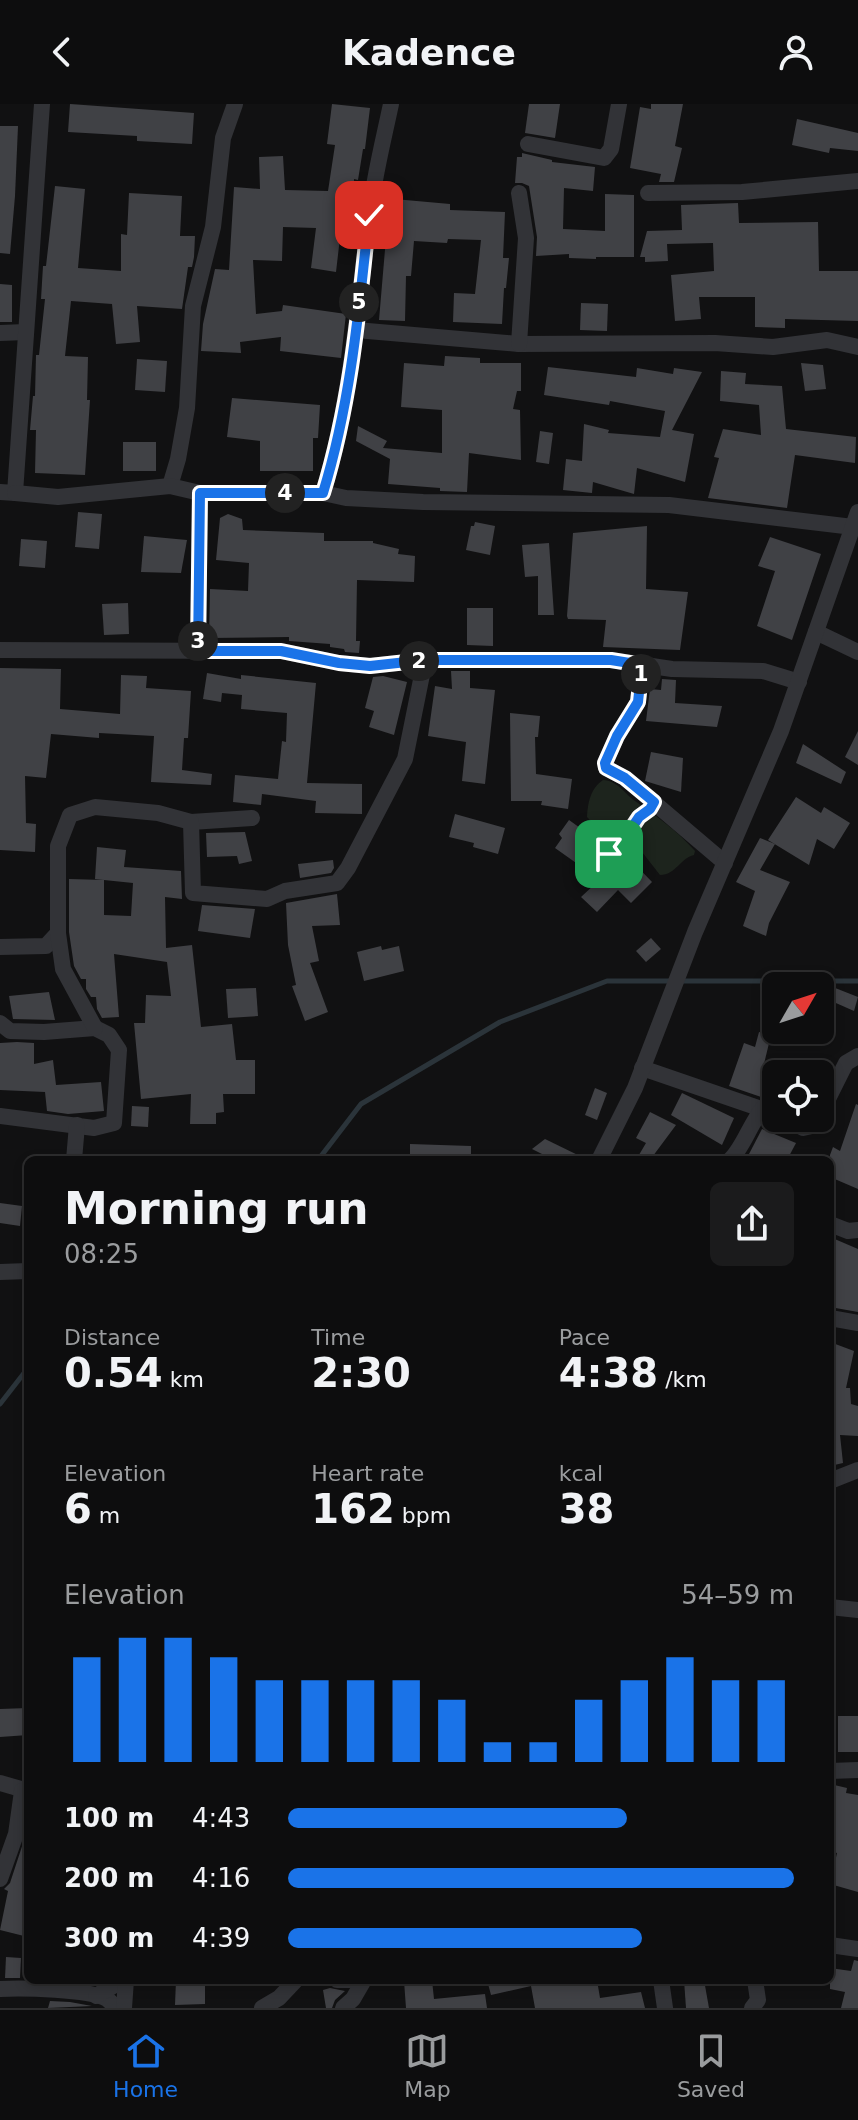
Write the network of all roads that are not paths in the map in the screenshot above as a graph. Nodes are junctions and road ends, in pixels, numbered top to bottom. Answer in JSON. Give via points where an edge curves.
{"nodes":[{"id":1,"x":42,"y":104,"type":"edge"},
{"id":2,"x":235,"y":104,"type":"edge"},
{"id":3,"x":391,"y":104,"type":"edge"},
{"id":4,"x":619,"y":104,"type":"edge"},
{"id":5,"x":528,"y":144,"type":"dead end"},
{"id":6,"x":858,"y":181,"type":"edge"},
{"id":7,"x":519,"y":193,"type":"dead end"},
{"id":8,"x":648,"y":193,"type":"dead end"},
{"id":9,"x":356,"y":330,"type":"junction"},
{"id":10,"x":26,"y":332,"type":"junction"},
{"id":11,"x":0,"y":333,"type":"edge"},
{"id":12,"x":519,"y":344,"type":"junction"},
{"id":13,"x":858,"y":347,"type":"edge"},
{"id":14,"x":170,"y":486,"type":"junction"},
{"id":15,"x":7,"y":492,"type":"edge"},
{"id":16,"x":200,"y":493,"type":"junction"},
{"id":17,"x":323,"y":493,"type":"junction"},
{"id":18,"x":856,"y":520,"type":"edge"},
{"id":19,"x":816,"y":632,"type":"junction"},
{"id":20,"x":0,"y":650,"type":"edge"},
{"id":21,"x":198,"y":651,"type":"junction"},
{"id":22,"x":858,"y":652,"type":"edge"},
{"id":23,"x":425,"y":660,"type":"junction"},
{"id":24,"x":642,"y":665,"type":"junction"},
{"id":25,"x":799,"y":682,"type":"junction"},
{"id":26,"x":654,"y":802,"type":"junction"},
{"id":27,"x":252,"y":818,"type":"dead end"},
{"id":28,"x":191,"y":822,"type":"junction"},
{"id":29,"x":725,"y":863,"type":"junction"},
{"id":30,"x":593,"y":873,"type":"dead end"},
{"id":31,"x":58,"y":933,"type":"junction"},
{"id":32,"x":0,"y":947,"type":"edge"},
{"id":33,"x":0,"y":1023,"type":"edge"},
{"id":34,"x":95,"y":1028,"type":"junction"},
{"id":35,"x":858,"y":1056,"type":"edge"},
{"id":36,"x":642,"y":1068,"type":"junction"},
{"id":37,"x":834,"y":1087,"type":"edge"},
{"id":38,"x":762,"y":1108,"type":"edge"},
{"id":39,"x":0,"y":1116,"type":"edge"},
{"id":40,"x":762,"y":1116,"type":"edge"},
{"id":41,"x":77,"y":1125,"type":"junction"},
{"id":42,"x":74,"y":1156,"type":"edge"},
{"id":43,"x":601,"y":1156,"type":"edge"},
{"id":44,"x":735,"y":1156,"type":"edge"},
{"id":45,"x":834,"y":1226,"type":"edge"},
{"id":46,"x":858,"y":1230,"type":"edge"},
{"id":47,"x":24,"y":1271,"type":"edge"},
{"id":48,"x":0,"y":1272,"type":"edge"},
{"id":49,"x":834,"y":1319,"type":"edge"},
{"id":50,"x":858,"y":1323,"type":"edge"},
{"id":51,"x":858,"y":1470,"type":"edge"},
{"id":52,"x":834,"y":1479,"type":"edge"},
{"id":53,"x":834,"y":1607,"type":"edge"},
{"id":54,"x":858,"y":1610,"type":"edge"},
{"id":55,"x":858,"y":1770,"type":"edge"},
{"id":56,"x":834,"y":1771,"type":"edge"},
{"id":57,"x":0,"y":1783,"type":"edge"},
{"id":58,"x":24,"y":1791,"type":"edge"},
{"id":59,"x":24,"y":1796,"type":"edge"},
{"id":60,"x":0,"y":1879,"type":"edge"},
{"id":61,"x":834,"y":1946,"type":"edge"},
{"id":62,"x":858,"y":1949,"type":"edge"},
{"id":63,"x":118,"y":1984,"type":"edge"},
{"id":64,"x":125,"y":1984,"type":"edge"},
{"id":65,"x":292,"y":1984,"type":"edge"},
{"id":66,"x":360,"y":1984,"type":"edge"},
{"id":67,"x":662,"y":1984,"type":"edge"},
{"id":68,"x":756,"y":1984,"type":"edge"},
{"id":69,"x":0,"y":1989,"type":"edge"},
{"id":70,"x":96,"y":1996,"type":"junction"},
{"id":71,"x":115,"y":2008,"type":"edge"},
{"id":72,"x":124,"y":2008,"type":"edge"},
{"id":73,"x":262,"y":2008,"type":"edge"},
{"id":74,"x":343,"y":2008,"type":"edge"},
{"id":75,"x":665,"y":2008,"type":"edge"},
{"id":76,"x":752,"y":2008,"type":"edge"}],
"edges":[{"from":1,"to":10,"type":"street"},
{"from":2,"to":14,"type":"street","via":[[223,138],[213,227],[193,306],[187,408]]},
{"from":3,"to":9,"type":"street","via":[[369,215]]},
{"from":4,"to":5,"type":"street","via":[[611,149],[604,158]]},
{"from":6,"to":8,"type":"street","via":[[742,192]]},
{"from":7,"to":12,"type":"street","via":[[526,238]]},
{"from":9,"to":12,"type":"street"},
{"from":9,"to":17,"type":"street","via":[[337,448]]},
{"from":10,"to":11,"type":"street"},
{"from":10,"to":15,"type":"street"},
{"from":12,"to":13,"type":"street","via":[[773,347],[827,340]]},
{"from":14,"to":15,"type":"street","via":[[58,497]]},
{"from":14,"to":16,"type":"street"},
{"from":16,"to":17,"type":"street"},
{"from":16,"to":21,"type":"street"},
{"from":17,"to":18,"type":"street","via":[[423,502],[669,505]]},
{"from":18,"to":19,"type":"street"},
{"from":19,"to":22,"type":"street"},
{"from":19,"to":25,"type":"street"},
{"from":20,"to":21,"type":"street"},
{"from":21,"to":23,"type":"street","via":[[281,651],[370,666]]},
{"from":23,"to":24,"type":"street","via":[[611,660]]},
{"from":23,"to":28,"type":"street","via":[[405,759],[337,883],[267,899],[193,893]]},
{"from":24,"to":25,"type":"street","via":[[763,671]]},
{"from":24,"to":26,"type":"street","via":[[638,702],[605,763]]},
{"from":25,"to":29,"type":"street"},
{"from":26,"to":29,"type":"street"},
{"from":26,"to":30,"type":"street"},
{"from":27,"to":28,"type":"street"},
{"from":28,"to":31,"type":"street","via":[[95,807],[70,815],[58,846]]},
{"from":29,"to":36,"type":"street"},
{"from":31,"to":32,"type":"street","via":[[46,946]]},
{"from":31,"to":34,"type":"street","via":[[63,969]]},
{"from":33,"to":34,"type":"street","via":[[10,1031]]},
{"from":34,"to":41,"type":"street","via":[[109,1035],[119,1050],[114,1123]]},
{"from":35,"to":37,"type":"street","via":[[846,1063]]},
{"from":36,"to":38,"type":"street"},
{"from":36,"to":43,"type":"street"},
{"from":39,"to":41,"type":"street"},
{"from":40,"to":44,"type":"street","via":[[751,1123]]},
{"from":41,"to":42,"type":"street"},
{"from":45,"to":46,"type":"street"},
{"from":47,"to":48,"type":"street"},
{"from":49,"to":50,"type":"street"},
{"from":51,"to":52,"type":"street"},
{"from":53,"to":54,"type":"street"},
{"from":55,"to":56,"type":"street"},
{"from":57,"to":58,"type":"street"},
{"from":59,"to":60,"type":"street"},
{"from":61,"to":62,"type":"street"},
{"from":63,"to":70,"type":"street"},
{"from":64,"to":72,"type":"street"},
{"from":65,"to":73,"type":"street"},
{"from":66,"to":74,"type":"street"},
{"from":67,"to":75,"type":"street"},
{"from":68,"to":76,"type":"street","via":[[758,2000]]},
{"from":69,"to":70,"type":"street"},
{"from":70,"to":71,"type":"street","via":[[109,1999]]}]}
